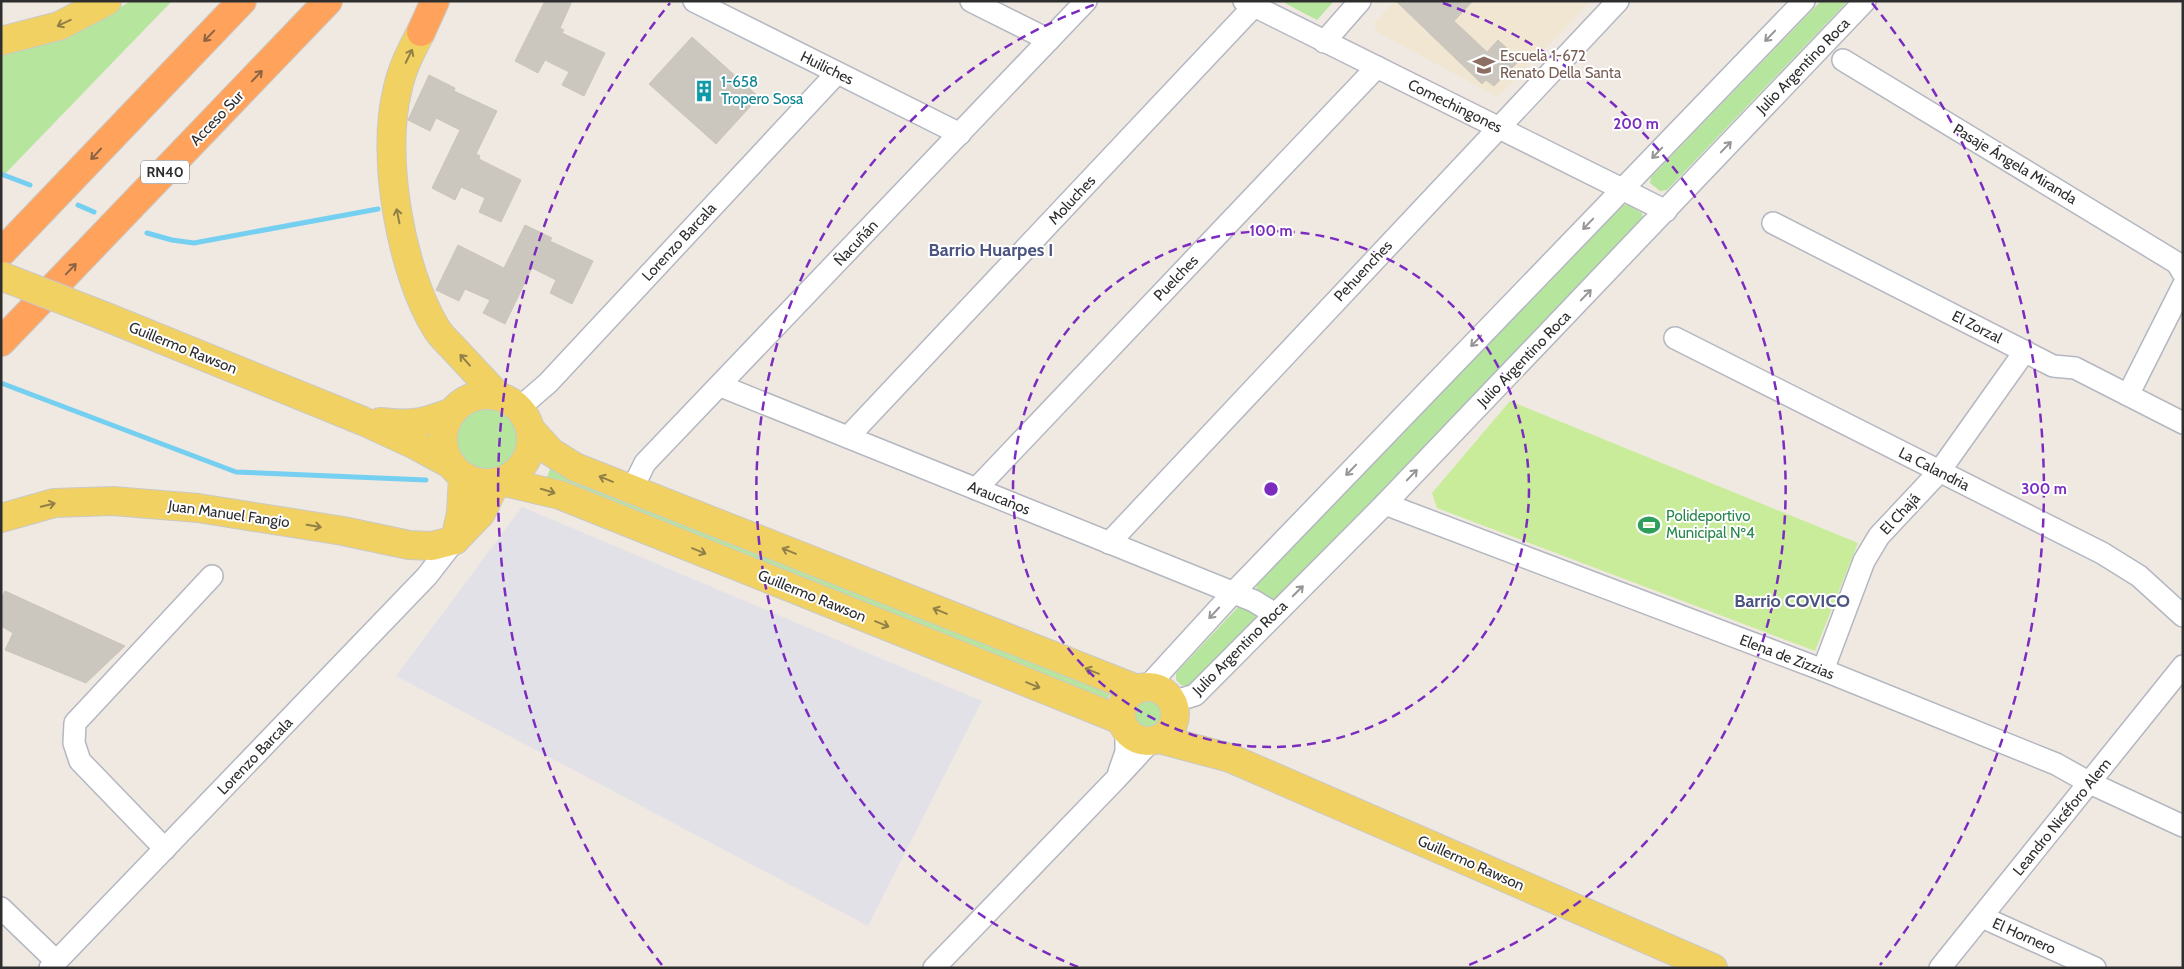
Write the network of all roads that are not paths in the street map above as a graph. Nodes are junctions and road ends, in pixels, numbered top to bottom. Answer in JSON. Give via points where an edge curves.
{"nodes":[{"id":1,"x":107,"y":1,"type":"edge"},
{"id":2,"x":242,"y":1,"type":"edge"},
{"id":3,"x":328,"y":1,"type":"edge"},
{"id":4,"x":435,"y":1,"type":"edge"},
{"id":5,"x":445,"y":1,"type":"edge"},
{"id":6,"x":694,"y":1,"type":"edge"},
{"id":7,"x":971,"y":1,"type":"edge"},
{"id":8,"x":1086,"y":1,"type":"edge"},
{"id":9,"x":1360,"y":1,"type":"edge"},
{"id":10,"x":1618,"y":1,"type":"edge"},
{"id":11,"x":1804,"y":1,"type":"edge"},
{"id":12,"x":1865,"y":1,"type":"edge"},
{"id":13,"x":1249,"y":4,"type":"edge"},
{"id":14,"x":421,"y":32,"type":"junction"},
{"id":15,"x":1049,"y":40,"type":"junction"},
{"id":16,"x":1,"y":42,"type":"edge"},
{"id":17,"x":1324,"y":42,"type":"junction"},
{"id":18,"x":1843,"y":60,"type":"dead end"},
{"id":19,"x":1377,"y":67,"type":"junction"},
{"id":20,"x":837,"y":73,"type":"junction"},
{"id":21,"x":1498,"y":127,"type":"junction"},
{"id":22,"x":960,"y":134,"type":"junction"},
{"id":23,"x":1622,"y":188,"type":"junction"},
{"id":24,"x":1666,"y":211,"type":"junction"},
{"id":25,"x":1772,"y":223,"type":"dead end"},
{"id":26,"x":1,"y":253,"type":"edge"},
{"id":27,"x":2183,"y":273,"type":"edge"},
{"id":28,"x":1,"y":276,"type":"edge"},
{"id":29,"x":2183,"y":286,"type":"edge"},
{"id":30,"x":1675,"y":338,"type":"dead end"},
{"id":31,"x":1,"y":342,"type":"edge"},
{"id":32,"x":2025,"y":352,"type":"junction"},
{"id":33,"x":721,"y":386,"type":"junction"},
{"id":34,"x":2128,"y":395,"type":"junction"},
{"id":35,"x":516,"y":411,"type":"junction"},
{"id":36,"x":452,"y":412,"type":"junction"},
{"id":37,"x":364,"y":421,"type":"junction"},
{"id":38,"x":2183,"y":423,"type":"edge"},
{"id":39,"x":848,"y":437,"type":"junction"},
{"id":40,"x":457,"y":470,"type":"junction"},
{"id":41,"x":1939,"y":472,"type":"junction"},
{"id":42,"x":498,"y":482,"type":"junction"},
{"id":43,"x":632,"y":489,"type":"junction"},
{"id":44,"x":976,"y":489,"type":"junction"},
{"id":45,"x":1385,"y":504,"type":"junction"},
{"id":46,"x":1,"y":518,"type":"edge"},
{"id":47,"x":455,"y":540,"type":"junction"},
{"id":48,"x":1109,"y":543,"type":"junction"},
{"id":49,"x":212,"y":576,"type":"dead end"},
{"id":50,"x":1233,"y":593,"type":"junction"},
{"id":51,"x":1275,"y":614,"type":"junction"},
{"id":52,"x":2183,"y":616,"type":"edge"},
{"id":53,"x":2183,"y":666,"type":"edge"},
{"id":54,"x":1823,"y":670,"type":"junction"},
{"id":55,"x":1142,"y":688,"type":"junction"},
{"id":56,"x":1123,"y":725,"type":"junction"},
{"id":57,"x":1164,"y":726,"type":"junction"},
{"id":58,"x":1116,"y":779,"type":"junction"},
{"id":59,"x":2090,"y":783,"type":"junction"},
{"id":60,"x":2183,"y":826,"type":"edge"},
{"id":61,"x":165,"y":849,"type":"junction"},
{"id":62,"x":1,"y":908,"type":"edge"},
{"id":63,"x":1982,"y":917,"type":"junction"},
{"id":64,"x":53,"y":964,"type":"edge"},
{"id":65,"x":934,"y":968,"type":"edge"},
{"id":66,"x":1713,"y":968,"type":"edge"},
{"id":67,"x":1940,"y":968,"type":"edge"},
{"id":68,"x":2094,"y":968,"type":"edge"}],
"edges":[{"from":1,"to":16,"type":"main road","one_way":true,"via":[[59,26]]},
{"from":2,"to":26,"type":"highway","one_way":true},
{"from":31,"to":3,"type":"highway","name":"Acceso Sur","number":"RN40","one_way":true},
{"from":4,"to":14,"type":"highway"},
{"from":5,"to":14,"type":"street"},
{"from":6,"to":20,"type":"street","name":"Huiliches"},
{"from":7,"to":15,"type":"street"},
{"from":8,"to":15,"type":"street","name":"Ñacuñán"},
{"from":9,"to":17,"type":"street"},
{"from":10,"to":21,"type":"street","name":"Pehuenches"},
{"from":11,"to":23,"type":"street","one_way":true},
{"from":24,"to":12,"type":"street","name":"Julio Argentino Roca","one_way":true},
{"from":13,"to":17,"type":"street","name":"Comechingones"},
{"from":13,"to":39,"type":"street","name":"Moluches"},
{"from":35,"to":14,"type":"main road","one_way":true,"via":[[437,330],[415,284],[400,223],[392,168],[391,125],[396,92]]},
{"from":15,"to":22,"type":"street","name":"Ñacuñán"},
{"from":17,"to":19,"type":"street","name":"Comechingones"},
{"from":18,"to":27,"type":"street","name":"Pasaje Ángela Miranda","via":[[2177,263]]},
{"from":19,"to":21,"type":"street","name":"Comechingones"},
{"from":19,"to":44,"type":"street","name":"Puelches"},
{"from":20,"to":22,"type":"street","name":"Huiliches"},
{"from":20,"to":35,"type":"street","name":"Lorenzo Barcala","via":[[548,383]]},
{"from":21,"to":23,"type":"street","name":"Comechingones"},
{"from":21,"to":48,"type":"street","name":"Pehuenches"},
{"from":22,"to":33,"type":"street","name":"Ñacuñán"},
{"from":23,"to":24,"type":"street","name":"Comechingones"},
{"from":23,"to":50,"type":"street","one_way":true},
{"from":45,"to":24,"type":"street","name":"Julio Argentino Roca","one_way":true},
{"from":25,"to":32,"type":"street","name":"El Zorzal"},
{"from":28,"to":37,"type":"main road","name":"Guillermo Rawson","bridge":true},
{"from":29,"to":34,"type":"street"},
{"from":30,"to":41,"type":"street","name":"La Calandria"},
{"from":32,"to":34,"type":"street","name":"El Zorzal","via":[[2053,366],[2075,368]]},
{"from":32,"to":41,"type":"street","name":"El Chajá"},
{"from":33,"to":39,"type":"street","name":"Araucanos"},
{"from":33,"to":43,"type":"street","name":"Ñacuñán","via":[[645,463]]},
{"from":34,"to":38,"type":"street","name":"El Zorzal"},
{"from":35,"to":36,"type":"main road","via":[[475,396]]},
{"from":35,"to":42,"type":"main road","via":[[532,443],[523,465],[512,476]]},
{"from":43,"to":35,"type":"main road","one_way":true,"via":[[564,461],[551,452]]},
{"from":36,"to":37,"type":"main road","name":"Guillermo Rawson","via":[[412,425]]},
{"from":36,"to":40,"type":"main road","via":[[443,437],[445,450]]},
{"from":37,"to":40,"type":"main road","name":"Guillermo Rawson","via":[[415,444]]},
{"from":39,"to":44,"type":"street","name":"Araucanos"},
{"from":40,"to":42,"type":"main road","via":[[482,483]]},
{"from":40,"to":47,"type":"main road","name":"Lorenzo Barcala","via":[[461,513]]},
{"from":41,"to":52,"type":"street","name":"La Calandria","via":[[2121,564]]},
{"from":41,"to":54,"type":"street","name":"El Chajá","via":[[1879,536],[1864,561]]},
{"from":42,"to":47,"type":"main road","name":"Lorenzo Barcala","via":[[481,513]]},
{"from":42,"to":56,"type":"main road","name":"Guillermo Rawson","one_way":true,"via":[[560,495]]},
{"from":55,"to":43,"type":"main road","one_way":true},
{"from":44,"to":48,"type":"street","name":"Araucanos"},
{"from":51,"to":45,"type":"street","name":"Julio Argentino Roca","one_way":true},
{"from":45,"to":54,"type":"street","name":"Elena de Zizzias"},
{"from":46,"to":47,"type":"main road","name":"Juan Manuel Fangio","one_way":true,"via":[[54,504],[113,501],[198,508],[409,545],[432,546]]},
{"from":47,"to":61,"type":"street","name":"Lorenzo Barcala","via":[[428,576]]},
{"from":48,"to":50,"type":"street","name":"Araucanos"},
{"from":49,"to":61,"type":"street","via":[[75,723],[74,743],[80,761]]},
{"from":50,"to":51,"type":"street","name":"Araucanos"},
{"from":50,"to":55,"type":"street","one_way":true},
{"from":51,"to":57,"type":"street","name":"Julio Argentino Roca"},
{"from":53,"to":59,"type":"street","name":"Leandro Nicéforo Alem"},
{"from":54,"to":59,"type":"street","name":"Elena de Zizzias","via":[[2056,764]]},
{"from":55,"to":56,"type":"main road","via":[[1130,693],[1122,705]]},
{"from":55,"to":57,"type":"main road","via":[[1162,690]]},
{"from":56,"to":57,"type":"main road","via":[[1137,739]]},
{"from":56,"to":58,"type":"street","name":"Julio Argentino Roca","via":[[1128,738]]},
{"from":57,"to":58,"type":"street","name":"Julio Argentino Roca"},
{"from":57,"to":66,"type":"main road","name":"Guillermo Rawson","via":[[1230,758]]},
{"from":58,"to":65,"type":"street","name":"Julio Argentino Roca"},
{"from":59,"to":60,"type":"street","name":"Elena de Zizzias"},
{"from":59,"to":63,"type":"street","name":"Leandro Nicéforo Alem"},
{"from":61,"to":64,"type":"street","name":"Lorenzo Barcala"},
{"from":62,"to":64,"type":"street"},
{"from":63,"to":67,"type":"street","name":"Leandro Nicéforo Alem"},
{"from":63,"to":68,"type":"street","name":"El Hornero"}]}
